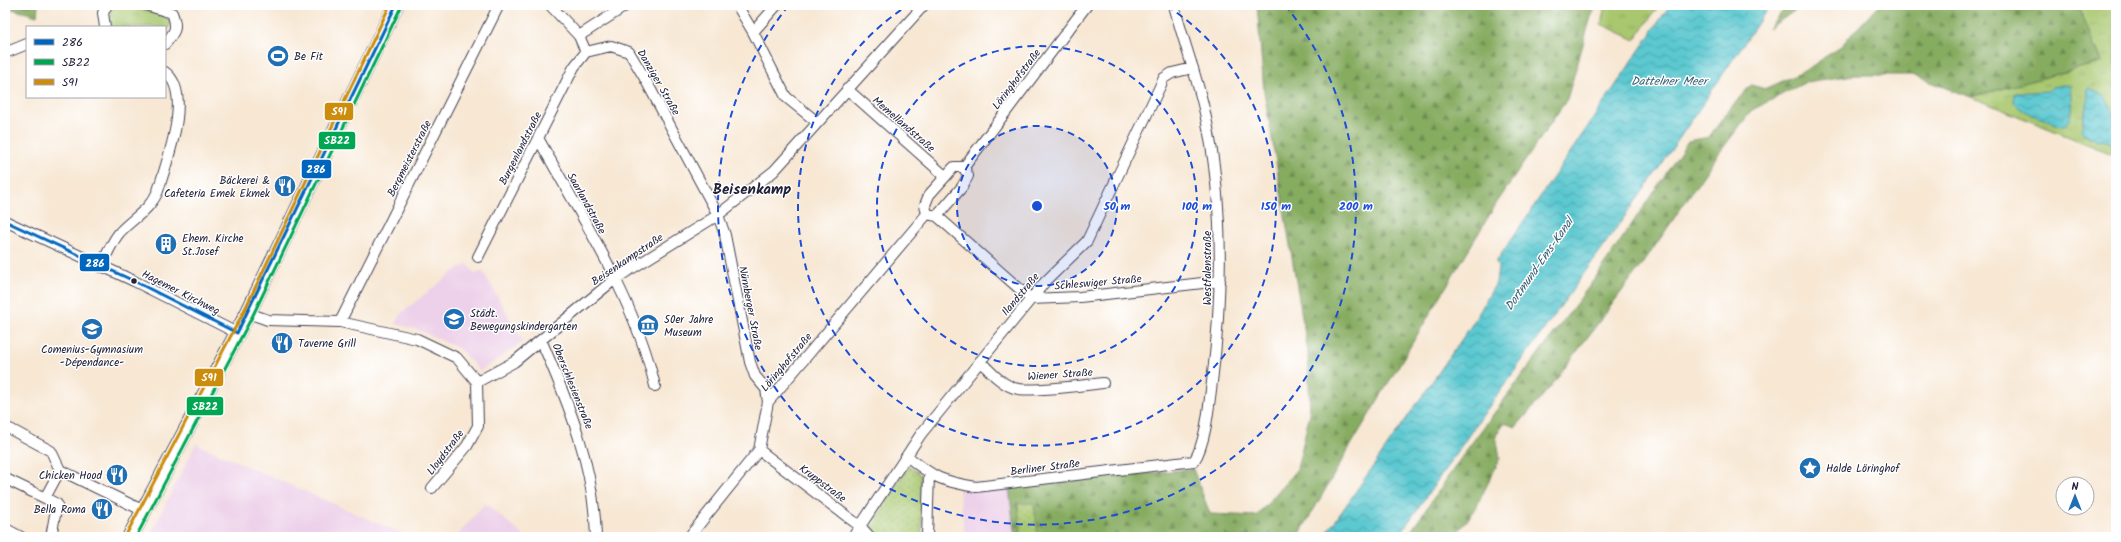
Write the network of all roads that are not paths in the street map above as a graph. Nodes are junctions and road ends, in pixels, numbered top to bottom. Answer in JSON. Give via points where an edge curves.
{"nodes":[{"id":1,"x":107,"y":5,"type":"edge"},
{"id":2,"x":146,"y":5,"type":"edge"},
{"id":3,"x":396,"y":5,"type":"edge"},
{"id":4,"x":499,"y":5,"type":"edge"},
{"id":5,"x":550,"y":5,"type":"edge"},
{"id":6,"x":627,"y":5,"type":"edge"},
{"id":7,"x":736,"y":5,"type":"edge"},
{"id":8,"x":777,"y":5,"type":"edge"},
{"id":9,"x":924,"y":5,"type":"edge"},
{"id":10,"x":1086,"y":5,"type":"edge"},
{"id":11,"x":1174,"y":5,"type":"edge"},
{"id":12,"x":104,"y":26,"type":"edge"},
{"id":13,"x":753,"y":32,"type":"junction"},
{"id":14,"x":579,"y":36,"type":"junction"},
{"id":15,"x":166,"y":43,"type":"edge"},
{"id":16,"x":26,"y":44,"type":"edge"},
{"id":17,"x":586,"y":52,"type":"junction"},
{"id":18,"x":5,"y":53,"type":"edge"},
{"id":19,"x":1193,"y":68,"type":"junction"},
{"id":20,"x":166,"y":73,"type":"edge"},
{"id":21,"x":847,"y":89,"type":"junction"},
{"id":22,"x":817,"y":122,"type":"junction"},
{"id":23,"x":538,"y":138,"type":"junction"},
{"id":24,"x":964,"y":167,"type":"junction"},
{"id":25,"x":945,"y":176,"type":"junction"},
{"id":26,"x":718,"y":215,"type":"junction"},
{"id":27,"x":932,"y":215,"type":"junction"},
{"id":28,"x":5,"y":221,"type":"edge"},
{"id":29,"x":478,"y":257,"type":"dead end"},
{"id":30,"x":100,"y":267,"type":"junction"},
{"id":31,"x":615,"y":279,"type":"junction"},
{"id":32,"x":1220,"y":281,"type":"junction"},
{"id":33,"x":1031,"y":299,"type":"junction"},
{"id":34,"x":248,"y":312,"type":"junction"},
{"id":35,"x":340,"y":322,"type":"junction"},
{"id":36,"x":237,"y":334,"type":"junction"},
{"id":37,"x":541,"y":340,"type":"junction"},
{"id":38,"x":980,"y":361,"type":"junction"},
{"id":39,"x":477,"y":382,"type":"junction"},
{"id":40,"x":1103,"y":383,"type":"dead end"},
{"id":41,"x":655,"y":386,"type":"dead end"},
{"id":42,"x":768,"y":402,"type":"junction"},
{"id":43,"x":10,"y":429,"type":"dead end"},
{"id":44,"x":759,"y":450,"type":"junction"},
{"id":45,"x":907,"y":456,"type":"junction"},
{"id":46,"x":1194,"y":461,"type":"joint"},
{"id":47,"x":60,"y":470,"type":"junction"},
{"id":48,"x":929,"y":474,"type":"junction"},
{"id":49,"x":8,"y":480,"type":"dead end"},
{"id":50,"x":432,"y":488,"type":"dead end"},
{"id":51,"x":45,"y":498,"type":"junction"},
{"id":52,"x":144,"y":510,"type":"junction"},
{"id":53,"x":861,"y":527,"type":"junction"},
{"id":54,"x":6,"y":529,"type":"edge"},
{"id":55,"x":21,"y":537,"type":"edge"},
{"id":56,"x":51,"y":537,"type":"edge"},
{"id":57,"x":130,"y":537,"type":"edge"},
{"id":58,"x":596,"y":537,"type":"edge"},
{"id":59,"x":689,"y":537,"type":"edge"},
{"id":60,"x":853,"y":537,"type":"edge"},
{"id":61,"x":870,"y":537,"type":"edge"},
{"id":62,"x":928,"y":537,"type":"edge"}],
"edges":[{"from":1,"to":12,"type":"street","via":[[103,12]]},
{"from":2,"to":15,"type":"street","via":[[172,13],[176,23],[173,34]]},
{"from":3,"to":34,"type":"main road"},
{"from":4,"to":35,"type":"street","name":"Bergmeisterstraße"},
{"from":5,"to":14,"type":"street"},
{"from":6,"to":14,"type":"street"},
{"from":7,"to":13,"type":"street"},
{"from":8,"to":13,"type":"street"},
{"from":9,"to":21,"type":"street","name":"Beisenkampstraße"},
{"from":10,"to":24,"type":"street","name":"Löringhofstraße"},
{"from":11,"to":19,"type":"street","name":"Westfalenstraße"},
{"from":13,"to":22,"type":"street","via":[[786,97]]},
{"from":14,"to":17,"type":"street"},
{"from":16,"to":18,"type":"street"},
{"from":17,"to":23,"type":"street","name":"Burgenlandstraße","via":[[574,66]]},
{"from":17,"to":26,"type":"street","name":"Danziger Straße","via":[[612,46],[629,52]]},
{"from":19,"to":32,"type":"street","name":"Westfalenstraße","via":[[1205,113],[1214,172],[1220,232]]},
{"from":19,"to":33,"type":"street","name":"Ilandstraße","via":[[1172,73],[1164,78],[1088,241],[1058,268]]},
{"from":20,"to":30,"type":"street","via":[[176,88],[178,115],[158,191],[142,214],[119,232]]},
{"from":21,"to":22,"type":"street","name":"Beisenkampstraße"},
{"from":21,"to":25,"type":"street","name":"Memellandstraße"},
{"from":22,"to":26,"type":"street","name":"Beisenkampstraße","via":[[774,171]]},
{"from":23,"to":29,"type":"street","name":"Burgenlandstraße"},
{"from":23,"to":31,"type":"street","name":"Saarlandstraße"},
{"from":24,"to":25,"type":"street","via":[[954,167]]},
{"from":24,"to":27,"type":"street","name":"Löringhofstraße","via":[[968,176],[962,187]]},
{"from":25,"to":27,"type":"street","via":[[925,204]]},
{"from":26,"to":31,"type":"street","name":"Beisenkampstraße"},
{"from":26,"to":42,"type":"street","name":"Nürnberger Straße","via":[[726,235],[750,362],[755,376],[766,389]]},
{"from":27,"to":33,"type":"street"},
{"from":27,"to":42,"type":"street","name":"Löringhofstraße"},
{"from":28,"to":30,"type":"street","name":"Hagemer Kirchweg"},
{"from":30,"to":36,"type":"street","name":"Hagemer Kirchweg","via":[[134,281]]},
{"from":31,"to":37,"type":"street","name":"Beisenkampstraße"},
{"from":31,"to":41,"type":"street","name":"Saarlandstraße","via":[[649,361]]},
{"from":32,"to":33,"type":"street","name":"Schleswiger Straße","via":[[1080,297]]},
{"from":32,"to":46,"type":"street","name":"Westfalenstraße","via":[[1209,402],[1199,454]]},
{"from":33,"to":38,"type":"street","name":"Ilandstraße"},
{"from":34,"to":35,"type":"street","via":[[268,320]]},
{"from":34,"to":36,"type":"main road"},
{"from":35,"to":39,"type":"street","via":[[417,339],[457,358]]},
{"from":36,"to":52,"type":"main road"},
{"from":37,"to":39,"type":"street","name":"Beisenkampstraße","via":[[514,362]]},
{"from":37,"to":58,"type":"street","name":"Oberschlesienstraße","via":[[567,399],[580,438],[595,504]]},
{"from":38,"to":40,"type":"street","name":"Wiener Straße","via":[[1002,382],[1015,388]]},
{"from":38,"to":45,"type":"street","name":"Ilandstraße","via":[[920,434]]},
{"from":39,"to":50,"type":"street","name":"Lloydstraße","via":[[478,426],[467,446]]},
{"from":42,"to":44,"type":"street","name":"Löringhofstraße"},
{"from":43,"to":47,"type":"street","via":[[51,451]]},
{"from":44,"to":53,"type":"street","name":"Kruppstraße"},
{"from":44,"to":59,"type":"street","name":"Löringhofstraße"},
{"from":45,"to":48,"type":"street","name":"Berliner Straße"},
{"from":45,"to":53,"type":"street","name":"Ilandstraße"},
{"from":46,"to":48,"type":"street","name":"Berliner Straße","via":[[976,487],[949,482]]},
{"from":47,"to":51,"type":"street"},
{"from":47,"to":52,"type":"street"},
{"from":48,"to":62,"type":"street"},
{"from":49,"to":51,"type":"street"},
{"from":51,"to":56,"type":"street","via":[[57,504]]},
{"from":52,"to":57,"type":"main road"},
{"from":53,"to":60,"type":"street","name":"Ilandstraße"},
{"from":53,"to":61,"type":"street","name":"Kruppstraße"},
{"from":54,"to":55,"type":"street"}]}
